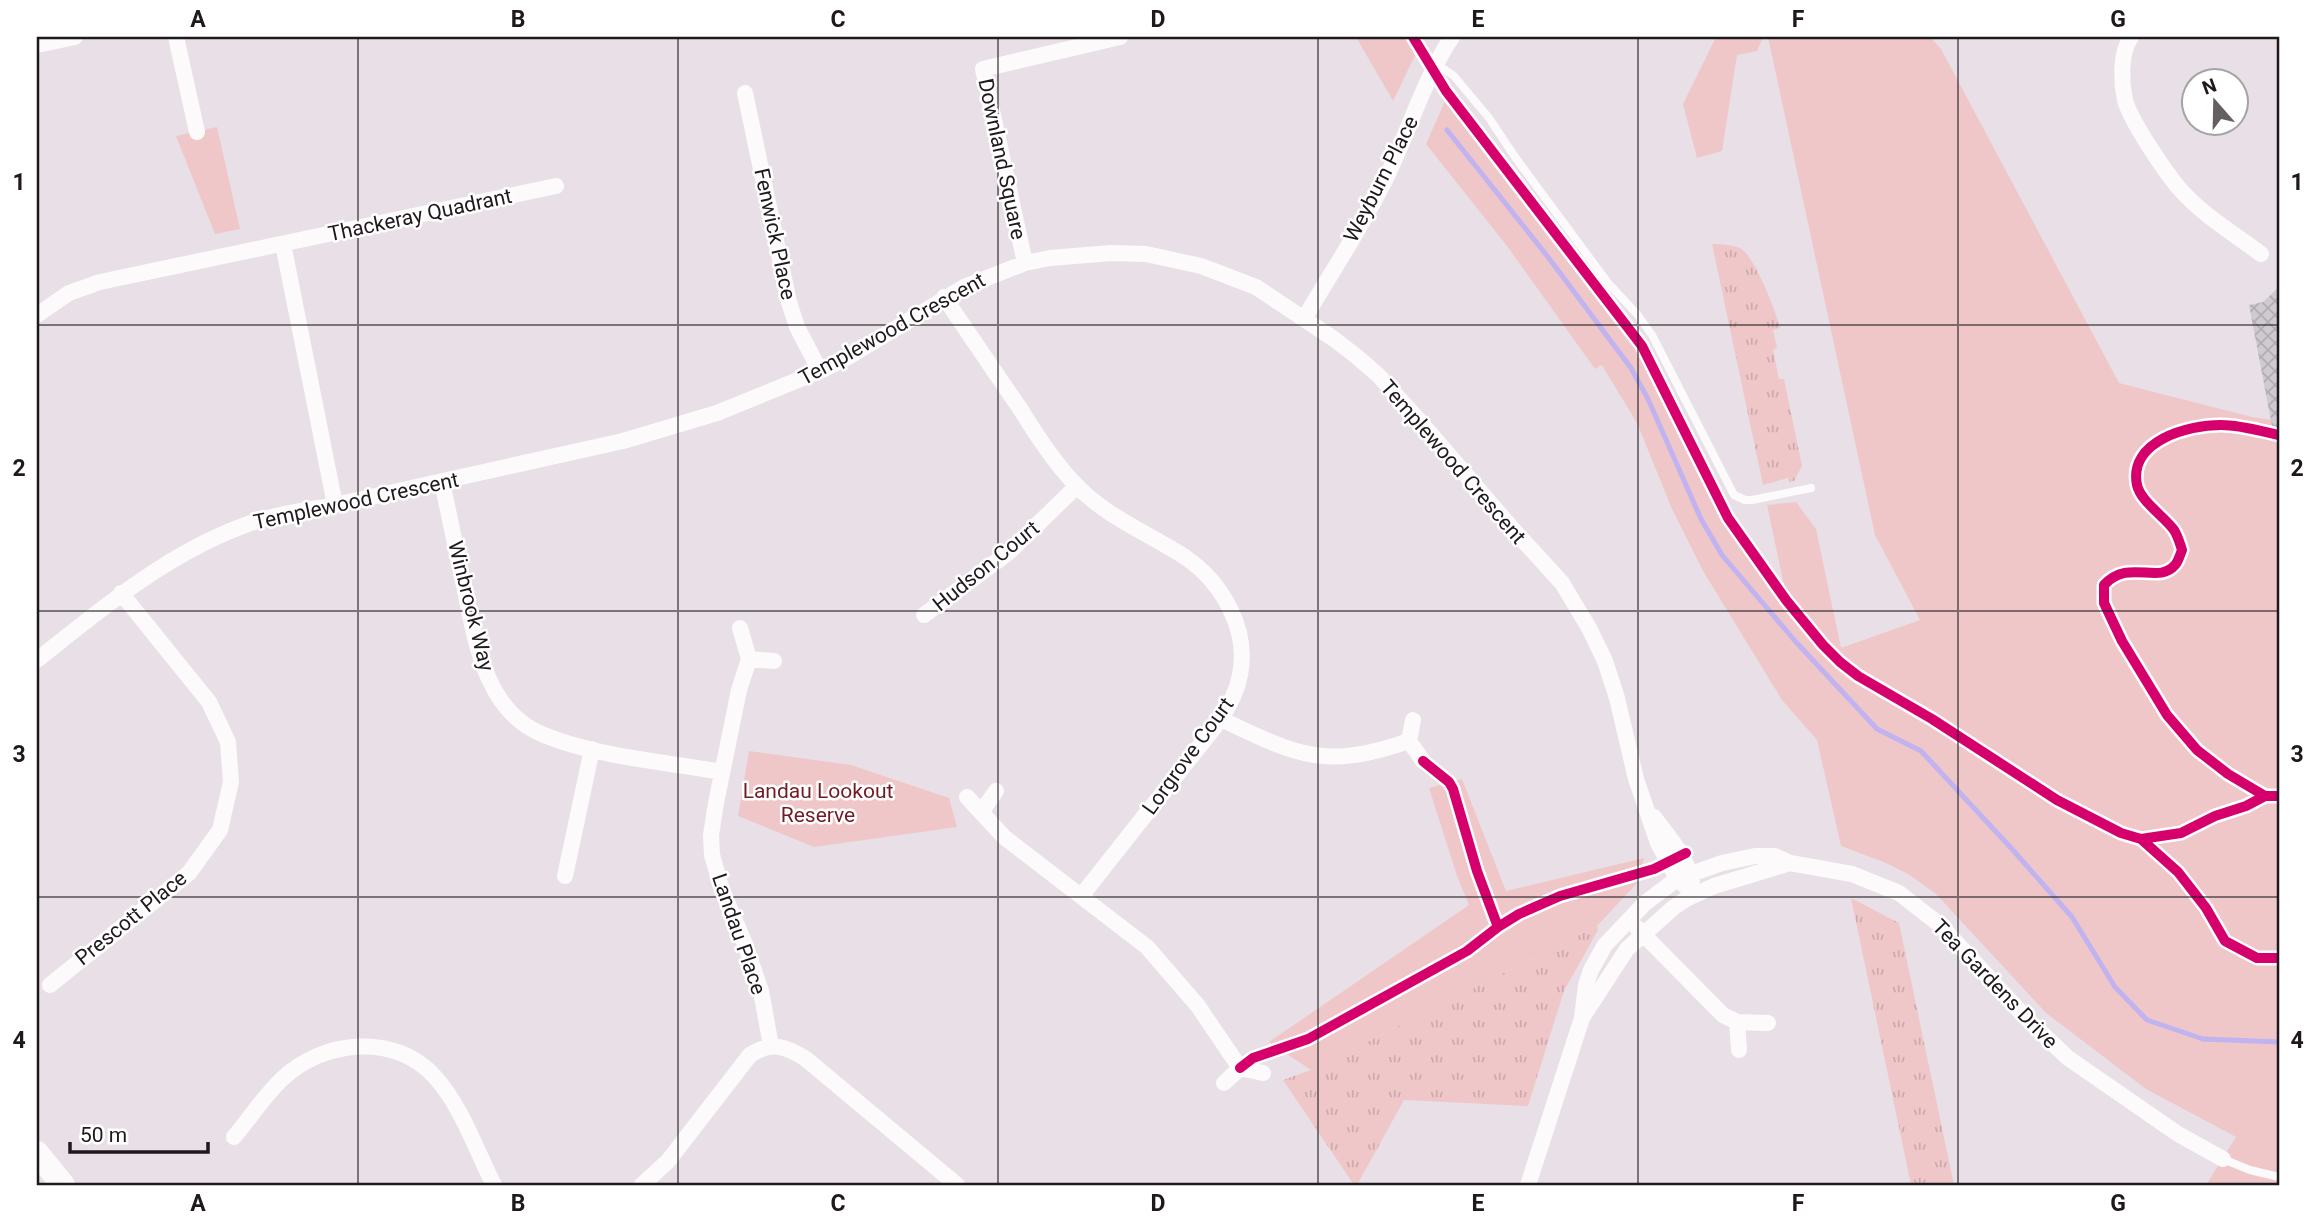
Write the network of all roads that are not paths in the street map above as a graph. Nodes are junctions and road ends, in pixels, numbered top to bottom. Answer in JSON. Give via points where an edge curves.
{"nodes":[{"id":1,"x":75,"y":37,"type":"edge"},
{"id":2,"x":176,"y":37,"type":"edge"},
{"id":3,"x":1120,"y":37,"type":"edge"},
{"id":4,"x":1452,"y":37,"type":"edge"},
{"id":5,"x":2131,"y":37,"type":"edge"},
{"id":6,"x":37,"y":45,"type":"edge"},
{"id":7,"x":1436,"y":63,"type":"junction"},
{"id":8,"x":745,"y":93,"type":"dead end"},
{"id":9,"x":197,"y":132,"type":"dead end"},
{"id":10,"x":556,"y":186,"type":"dead end"},
{"id":11,"x":283,"y":244,"type":"junction"},
{"id":12,"x":2261,"y":254,"type":"dead end"},
{"id":13,"x":1025,"y":263,"type":"junction"},
{"id":14,"x":944,"y":298,"type":"junction"},
{"id":15,"x":37,"y":315,"type":"edge"},
{"id":16,"x":1304,"y":319,"type":"junction"},
{"id":17,"x":820,"y":371,"type":"junction"},
{"id":18,"x":442,"y":482,"type":"junction"},
{"id":19,"x":1077,"y":486,"type":"junction"},
{"id":20,"x":1811,"y":488,"type":"dead end"},
{"id":21,"x":335,"y":505,"type":"junction"},
{"id":22,"x":121,"y":593,"type":"junction"},
{"id":23,"x":924,"y":615,"type":"dead end"},
{"id":24,"x":740,"y":628,"type":"dead end"},
{"id":25,"x":749,"y":659,"type":"junction"},
{"id":26,"x":37,"y":660,"type":"edge"},
{"id":27,"x":774,"y":661,"type":"dead end"},
{"id":28,"x":1221,"y":719,"type":"junction"},
{"id":29,"x":1413,"y":720,"type":"dead end"},
{"id":30,"x":1409,"y":741,"type":"junction"},
{"id":31,"x":592,"y":749,"type":"junction"},
{"id":32,"x":1423,"y":761,"type":"dead end"},
{"id":33,"x":722,"y":772,"type":"junction"},
{"id":34,"x":996,"y":791,"type":"dead end"},
{"id":35,"x":967,"y":797,"type":"dead end"},
{"id":36,"x":982,"y":811,"type":"junction"},
{"id":37,"x":1790,"y":863,"type":"junction"},
{"id":38,"x":565,"y":876,"type":"dead end"},
{"id":39,"x":1684,"y":876,"type":"junction"},
{"id":40,"x":1695,"y":894,"type":"junction"},
{"id":41,"x":1082,"y":895,"type":"junction"},
{"id":42,"x":1628,"y":919,"type":"junction"},
{"id":43,"x":1643,"y":934,"type":"junction"},
{"id":44,"x":50,"y":985,"type":"dead end"},
{"id":45,"x":1582,"y":1018,"type":"junction"},
{"id":46,"x":1737,"y":1022,"type":"junction"},
{"id":47,"x":1768,"y":1023,"type":"dead end"},
{"id":48,"x":771,"y":1046,"type":"junction"},
{"id":49,"x":1739,"y":1050,"type":"dead end"},
{"id":50,"x":1240,"y":1068,"type":"junction"},
{"id":51,"x":1263,"y":1073,"type":"dead end"},
{"id":52,"x":1224,"y":1083,"type":"dead end"},
{"id":53,"x":234,"y":1137,"type":"dead end"},
{"id":54,"x":37,"y":1153,"type":"edge"},
{"id":55,"x":2223,"y":1159,"type":"joint"},
{"id":56,"x":2279,"y":1177,"type":"edge"},
{"id":57,"x":64,"y":1185,"type":"edge"},
{"id":58,"x":494,"y":1185,"type":"edge"},
{"id":59,"x":642,"y":1185,"type":"edge"},
{"id":60,"x":957,"y":1185,"type":"edge"},
{"id":61,"x":1528,"y":1185,"type":"edge"}],
"edges":[{"from":1,"to":6,"type":"street"},
{"from":2,"to":9,"type":"street"},
{"from":3,"to":13,"type":"street","name":"Downland Square","via":[[983,69]]},
{"from":4,"to":7,"type":"street","name":"Weyburn Place"},
{"from":5,"to":12,"type":"street","via":[[2122,71],[2126,102],[2145,138],[2178,187]]},
{"from":7,"to":16,"type":"street","name":"Weyburn Place","via":[[1379,192]]},
{"from":7,"to":20,"type":"lane","via":[[1454,76],[1489,118],[1600,273],[1652,335],[1734,495],[1752,500]]},
{"from":8,"to":17,"type":"street","name":"Fenwick Place","via":[[789,302]]},
{"from":10,"to":11,"type":"street","name":"Thackeray Quadrant"},
{"from":11,"to":15,"type":"street","name":"Thackeray Quadrant","via":[[100,282],[69,293]]},
{"from":11,"to":21,"type":"street"},
{"from":13,"to":14,"type":"street","name":"Templewood Crescent"},
{"from":13,"to":16,"type":"street","name":"Templewood Crescent","via":[[1111,253],[1146,254],[1201,265],[1256,287]]},
{"from":14,"to":17,"type":"street","name":"Templewood Crescent"},
{"from":14,"to":19,"type":"street","name":"Lorgrove Court","via":[[1049,453]]},
{"from":16,"to":39,"type":"street","name":"Templewood Crescent","via":[[1377,375],[1571,594],[1611,678],[1636,779],[1658,843]]},
{"from":17,"to":18,"type":"street","name":"Templewood Crescent","via":[[682,425]]},
{"from":18,"to":21,"type":"street","name":"Templewood Crescent"},
{"from":18,"to":31,"type":"street","name":"Winbrook Way","via":[[475,638],[491,685],[526,726]]},
{"from":19,"to":23,"type":"street","name":"Hudson Court","via":[[1008,553]]},
{"from":19,"to":28,"type":"street","name":"Lorgrove Court","via":[[1121,521],[1187,559],[1229,605],[1240,634],[1242,663],[1237,688]]},
{"from":21,"to":22,"type":"street","name":"Templewood Crescent","via":[[241,526],[195,547]]},
{"from":22,"to":26,"type":"street","name":"Templewood Crescent"},
{"from":22,"to":44,"type":"street","name":"Prescott Place","via":[[209,702],[228,741],[231,782],[220,830],[189,873]]},
{"from":24,"to":25,"type":"street"},
{"from":25,"to":27,"type":"street"},
{"from":25,"to":33,"type":"street","name":"Landau Place"},
{"from":28,"to":30,"type":"street","via":[[1279,747],[1323,757],[1368,754]]},
{"from":28,"to":41,"type":"street","name":"Lorgrove Court"},
{"from":29,"to":30,"type":"street"},
{"from":30,"to":32,"type":"street"},
{"from":31,"to":33,"type":"street","name":"Winbrook Way"},
{"from":31,"to":38,"type":"street"},
{"from":33,"to":48,"type":"street","name":"Landau Place","via":[[711,835],[714,863],[761,992]]},
{"from":34,"to":36,"type":"street"},
{"from":35,"to":36,"type":"street"},
{"from":36,"to":41,"type":"street","via":[[1004,837]]},
{"from":37,"to":39,"type":"street","name":"Tea Gardens Drive","via":[[1775,856],[1755,856]]},
{"from":37,"to":40,"type":"street","name":"Tea Gardens Drive"},
{"from":37,"to":55,"type":"street","name":"Tea Gardens Drive","via":[[1852,874],[1919,906],[2068,1058],[2178,1134]]},
{"from":39,"to":40,"type":"street","name":"Templewood Crescent"},
{"from":39,"to":42,"type":"street"},
{"from":40,"to":43,"type":"street"},
{"from":41,"to":50,"type":"street","via":[[1133,934],[1165,966]]},
{"from":42,"to":43,"type":"street"},
{"from":42,"to":45,"type":"street","via":[[1591,970]]},
{"from":43,"to":45,"type":"street","via":[[1619,959]]},
{"from":43,"to":46,"type":"street","via":[[1723,1015]]},
{"from":45,"to":61,"type":"street"},
{"from":46,"to":47,"type":"street"},
{"from":46,"to":49,"type":"street"},
{"from":48,"to":59,"type":"street","via":[[750,1055],[668,1161]]},
{"from":48,"to":60,"type":"street","via":[[789,1048],[806,1059]]},
{"from":50,"to":51,"type":"street"},
{"from":50,"to":52,"type":"street"},
{"from":53,"to":58,"type":"street","via":[[299,1065],[346,1046],[392,1050],[414,1059],[435,1076]]},
{"from":54,"to":57,"type":"main road"},
{"from":55,"to":56,"type":"lane"}]}
